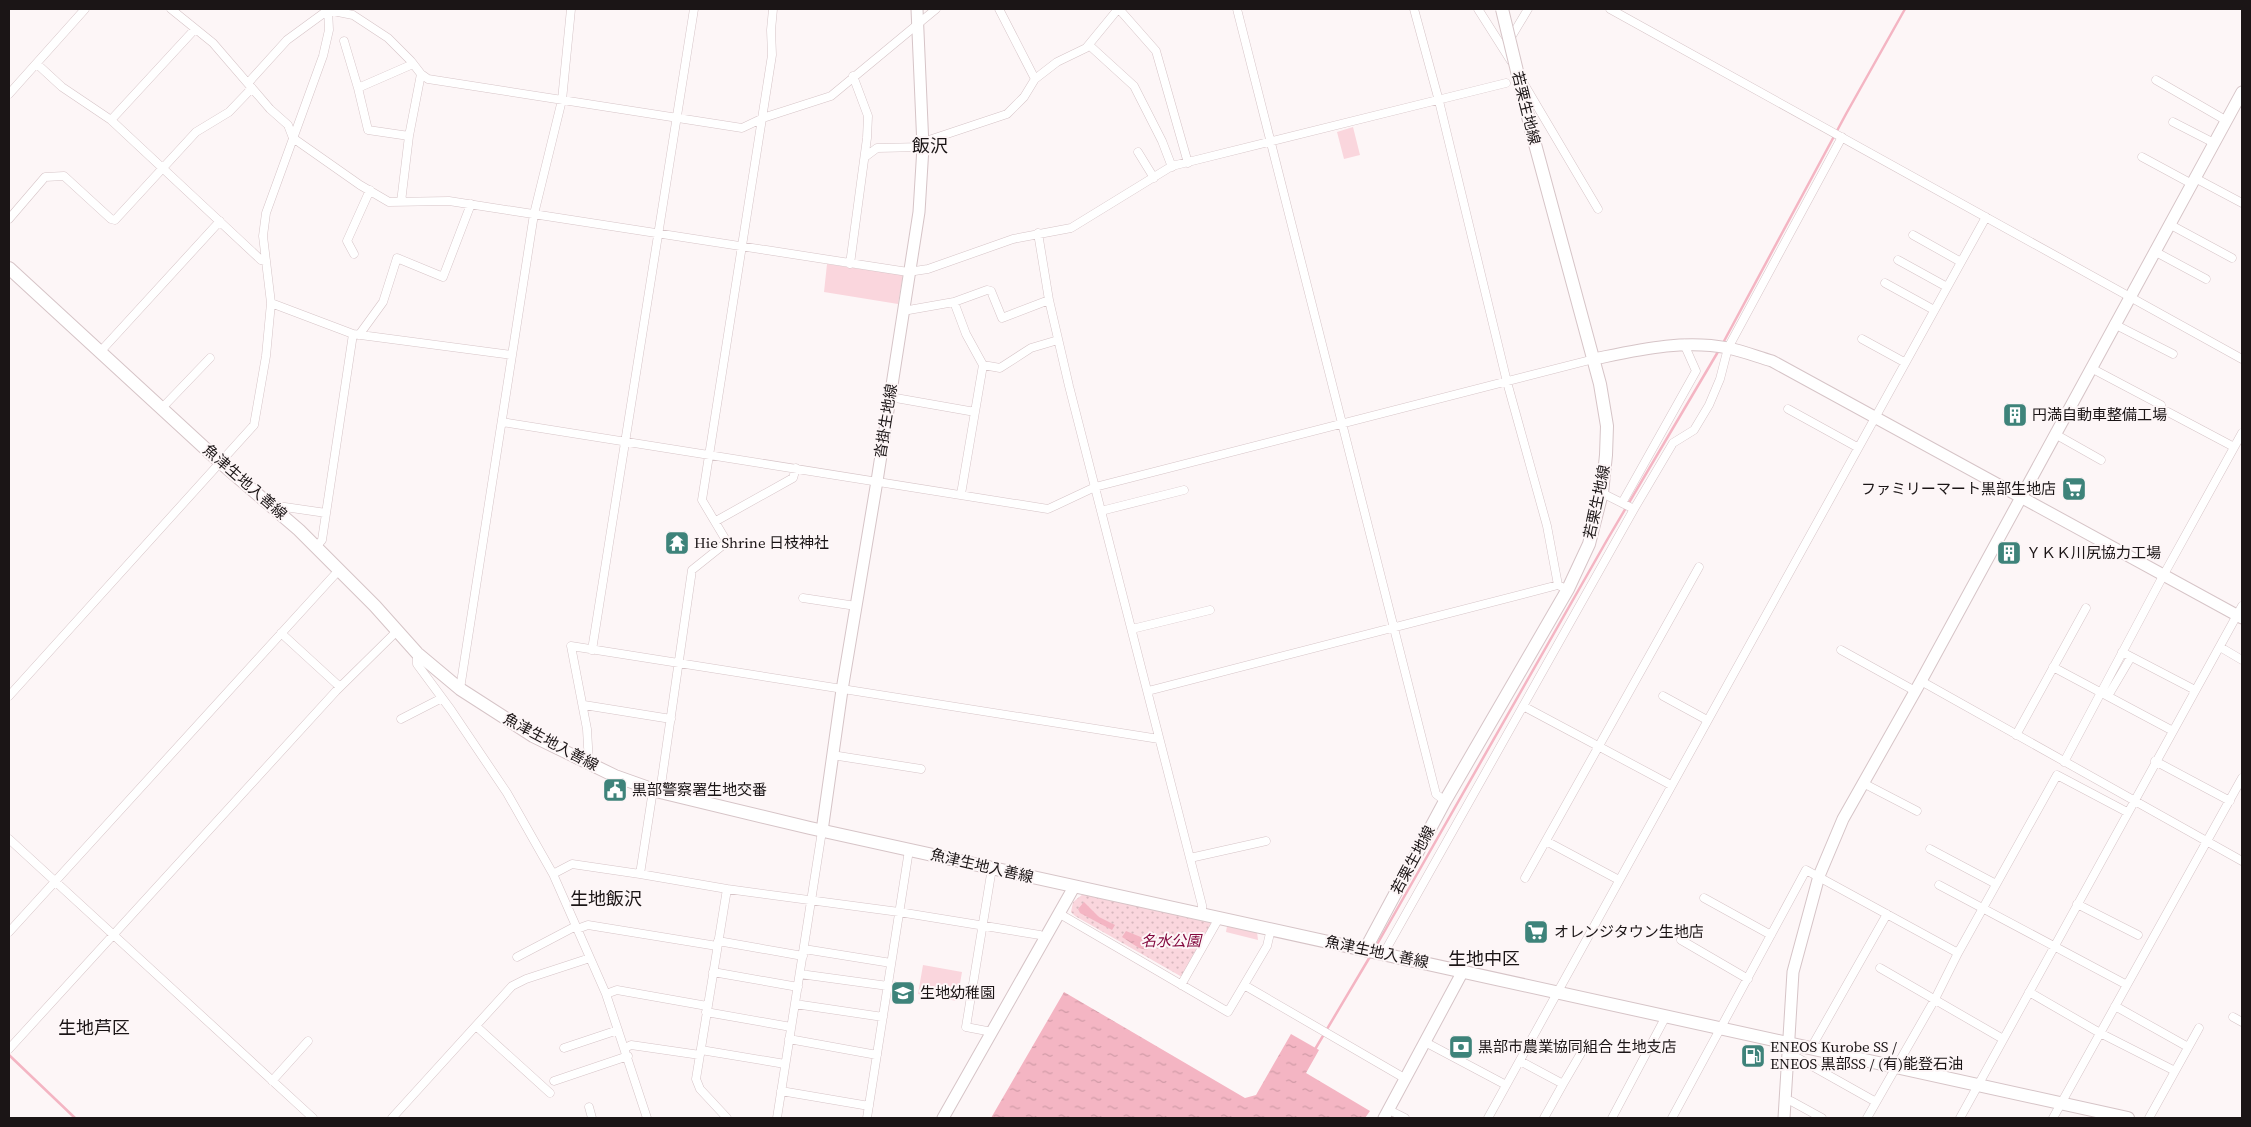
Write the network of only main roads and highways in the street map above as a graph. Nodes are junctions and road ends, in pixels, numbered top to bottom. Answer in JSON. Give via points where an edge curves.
{"nodes":[{"id":1,"x":1502,"y":9,"type":"edge"},
{"id":2,"x":9,"y":268,"type":"edge"},
{"id":3,"x":1364,"y":950,"type":"junction"},
{"id":4,"x":2128,"y":1118,"type":"edge"}],
"edges":[{"from":1,"to":3,"type":"main road","name":"若栗生地線","bridge":true,"via":[[1532,133],[1594,359],[1607,426],[1602,494],[1589,544]]},
{"from":2,"to":3,"type":"main road","name":"魚津生地入善線","via":[[316,547],[417,653],[460,690],[533,736],[589,764],[656,791],[822,831]]},
{"from":3,"to":4,"type":"main road","name":"魚津生地入善線","via":[[1787,1047],[1811,1048]]}]}
